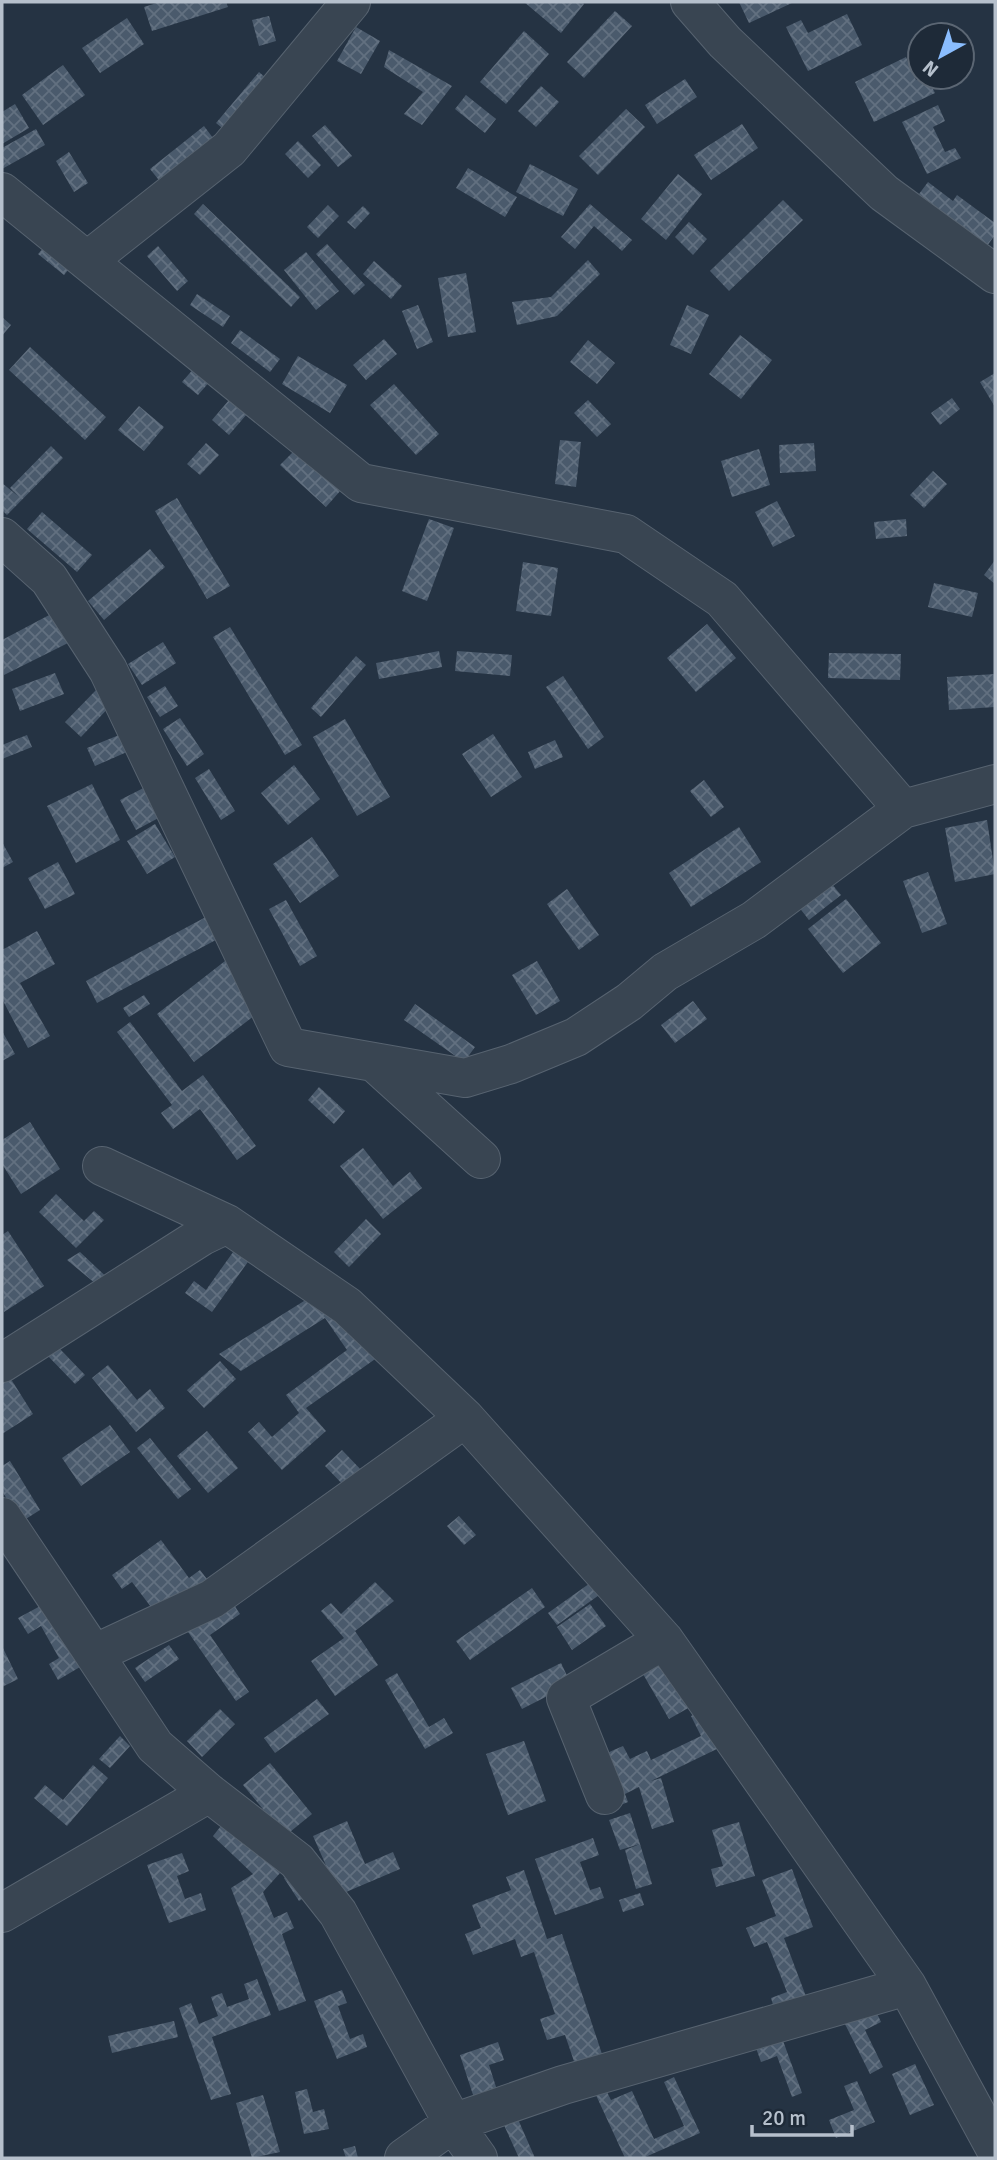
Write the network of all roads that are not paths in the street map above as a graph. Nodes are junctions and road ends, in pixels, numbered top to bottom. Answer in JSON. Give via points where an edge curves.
{"nodes":[{"id":1,"x":351,"y":2,"type":"edge"},
{"id":2,"x":690,"y":2,"type":"edge"},
{"id":3,"x":2,"y":192,"type":"edge"},
{"id":4,"x":87,"y":261,"type":"junction"},
{"id":5,"x":995,"y":274,"type":"edge"},
{"id":6,"x":2,"y":537,"type":"edge"},
{"id":7,"x":995,"y":784,"type":"edge"},
{"id":8,"x":903,"y":809,"type":"junction"},
{"id":9,"x":375,"y":1063,"type":"junction"},
{"id":10,"x":481,"y":1159,"type":"dead end"},
{"id":11,"x":102,"y":1166,"type":"dead end"},
{"id":12,"x":227,"y":1224,"type":"junction"},
{"id":13,"x":2,"y":1363,"type":"edge"},
{"id":14,"x":465,"y":1418,"type":"junction"},
{"id":15,"x":2,"y":1517,"type":"edge"},
{"id":16,"x":664,"y":1640,"type":"junction"},
{"id":17,"x":94,"y":1654,"type":"junction"},
{"id":18,"x":209,"y":1793,"type":"junction"},
{"id":19,"x":606,"y":1795,"type":"dead end"},
{"id":20,"x":2,"y":1913,"type":"edge"},
{"id":21,"x":907,"y":1986,"type":"junction"},
{"id":22,"x":453,"y":2123,"type":"junction"},
{"id":23,"x":995,"y":2148,"type":"edge"},
{"id":24,"x":404,"y":2158,"type":"edge"},
{"id":25,"x":478,"y":2158,"type":"edge"}],
"edges":[{"from":1,"to":4,"type":"street","via":[[229,149]]},
{"from":2,"to":5,"type":"street","via":[[725,42],[884,193]]},
{"from":3,"to":4,"type":"street"},
{"from":4,"to":8,"type":"street","via":[[361,483],[626,534],[722,599]]},
{"from":6,"to":9,"type":"street","via":[[49,579],[108,670],[288,1047]]},
{"from":7,"to":8,"type":"street"},
{"from":8,"to":9,"type":"street","via":[[754,920],[666,972],[576,1037],[465,1079]]},
{"from":9,"to":10,"type":"street"},
{"from":11,"to":12,"type":"street"},
{"from":12,"to":13,"type":"street"},
{"from":12,"to":14,"type":"street","via":[[347,1306]]},
{"from":14,"to":16,"type":"street"},
{"from":14,"to":17,"type":"street","via":[[212,1599]]},
{"from":15,"to":17,"type":"street"},
{"from":16,"to":19,"type":"street","via":[[566,1698]]},
{"from":16,"to":21,"type":"street"},
{"from":17,"to":18,"type":"street","via":[[155,1746]]},
{"from":18,"to":20,"type":"street"},
{"from":18,"to":22,"type":"street","via":[[297,1861],[338,1913]]},
{"from":21,"to":22,"type":"street","via":[[563,2085]]},
{"from":21,"to":23,"type":"street"},
{"from":22,"to":24,"type":"street"},
{"from":22,"to":25,"type":"street"}]}
